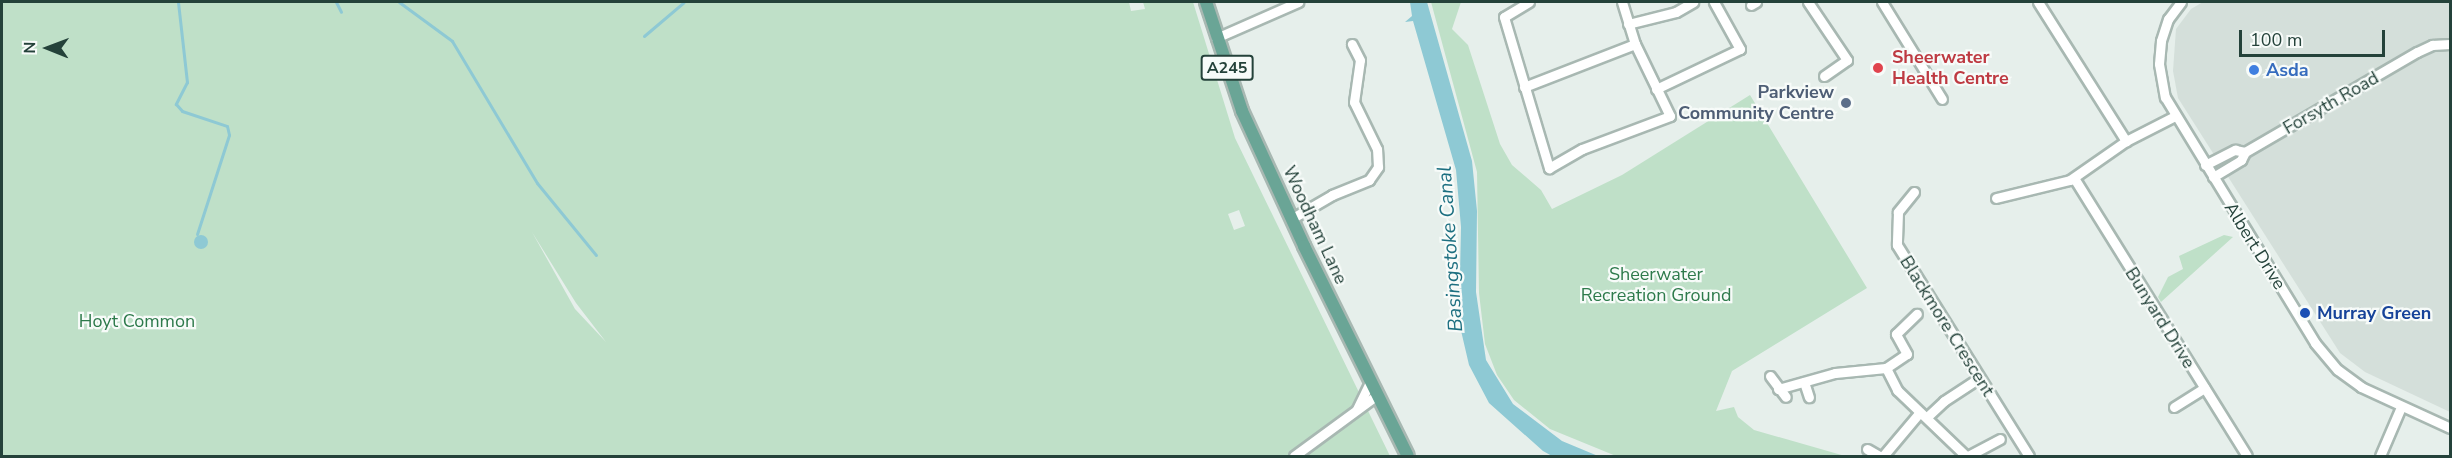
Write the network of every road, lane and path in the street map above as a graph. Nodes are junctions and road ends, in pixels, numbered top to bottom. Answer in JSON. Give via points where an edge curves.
{"nodes":[{"id":1,"x":1206,"y":2,"type":"edge"},
{"id":2,"x":1298,"y":2,"type":"edge"},
{"id":3,"x":1529,"y":2,"type":"edge"},
{"id":4,"x":1622,"y":2,"type":"edge"},
{"id":5,"x":1693,"y":2,"type":"edge"},
{"id":6,"x":1714,"y":2,"type":"edge"},
{"id":7,"x":1809,"y":2,"type":"edge"},
{"id":8,"x":1882,"y":2,"type":"edge"},
{"id":9,"x":2038,"y":2,"type":"edge"},
{"id":10,"x":2181,"y":2,"type":"edge"},
{"id":11,"x":1628,"y":24,"type":"junction"},
{"id":12,"x":1216,"y":38,"type":"junction"},
{"id":13,"x":1352,"y":44,"type":"dead end"},
{"id":14,"x":1635,"y":44,"type":"junction"},
{"id":15,"x":2451,"y":44,"type":"edge"},
{"id":16,"x":1824,"y":76,"type":"dead end"},
{"id":17,"x":1524,"y":87,"type":"junction"},
{"id":18,"x":1656,"y":89,"type":"junction"},
{"id":19,"x":1942,"y":99,"type":"dead end"},
{"id":20,"x":2175,"y":116,"type":"junction"},
{"id":21,"x":2126,"y":141,"type":"junction"},
{"id":22,"x":2245,"y":152,"type":"junction"},
{"id":23,"x":2205,"y":165,"type":"junction"},
{"id":24,"x":2213,"y":177,"type":"junction"},
{"id":25,"x":2072,"y":179,"type":"junction"},
{"id":26,"x":1914,"y":192,"type":"dead end"},
{"id":27,"x":1996,"y":198,"type":"dead end"},
{"id":28,"x":1291,"y":219,"type":"junction"},
{"id":29,"x":1917,"y":314,"type":"dead end"},
{"id":30,"x":1886,"y":368,"type":"junction"},
{"id":31,"x":1770,"y":376,"type":"dead end"},
{"id":32,"x":1979,"y":378,"type":"junction"},
{"id":33,"x":1370,"y":382,"type":"junction"},
{"id":34,"x":1804,"y":382,"type":"junction"},
{"id":35,"x":2204,"y":388,"type":"junction"},
{"id":36,"x":1778,"y":389,"type":"junction"},
{"id":37,"x":1377,"y":395,"type":"junction"},
{"id":38,"x":1786,"y":397,"type":"dead end"},
{"id":39,"x":1809,"y":397,"type":"dead end"},
{"id":40,"x":2401,"y":407,"type":"junction"},
{"id":41,"x":2174,"y":408,"type":"dead end"},
{"id":42,"x":1354,"y":413,"type":"junction"},
{"id":43,"x":1924,"y":415,"type":"junction"},
{"id":44,"x":2451,"y":428,"type":"edge"},
{"id":45,"x":2000,"y":439,"type":"dead end"},
{"id":46,"x":1867,"y":449,"type":"dead end"},
{"id":47,"x":1294,"y":456,"type":"edge"},
{"id":48,"x":1408,"y":456,"type":"edge"},
{"id":49,"x":1881,"y":456,"type":"edge"},
{"id":50,"x":1967,"y":456,"type":"edge"},
{"id":51,"x":2029,"y":456,"type":"edge"},
{"id":52,"x":2247,"y":456,"type":"edge"},
{"id":53,"x":2380,"y":456,"type":"edge"}],
"edges":[{"from":1,"to":12,"type":"main road","name":"Woodham Lane","number":"A245"},
{"from":2,"to":12,"type":"street"},
{"from":3,"to":17,"type":"street","via":[[1504,16]]},
{"from":4,"to":11,"type":"street"},
{"from":5,"to":11,"type":"street","via":[[1676,12]]},
{"from":6,"to":18,"type":"street","via":[[1740,49]]},
{"from":7,"to":16,"type":"street","via":[[1848,60]]},
{"from":8,"to":19,"type":"street"},
{"from":9,"to":21,"type":"street"},
{"from":10,"to":20,"type":"street","name":"Albert Drive","via":[[2168,20],[2159,52],[2161,86]]},
{"from":11,"to":14,"type":"street"},
{"from":12,"to":28,"type":"main road","name":"Woodham Lane","number":"A245","via":[[1242,111]]},
{"from":13,"to":28,"type":"street","via":[[1360,60],[1354,102],[1377,149],[1378,168],[1370,180],[1332,195]]},
{"from":14,"to":17,"type":"street"},
{"from":14,"to":18,"type":"street"},
{"from":15,"to":22,"type":"street","name":"Forsyth Road","via":[[2432,45]]},
{"from":17,"to":18,"type":"street","via":[[1549,168],[1582,149],[1670,116]]},
{"from":20,"to":21,"type":"street"},
{"from":20,"to":23,"type":"street","name":"Albert Drive"},
{"from":21,"to":25,"type":"street"},
{"from":22,"to":23,"type":"street","name":"Forsyth Road","via":[[2235,150]]},
{"from":22,"to":24,"type":"street","name":"Forsyth Road","via":[[2241,160]]},
{"from":23,"to":24,"type":"street","name":"Albert Drive"},
{"from":24,"to":40,"type":"street","name":"Albert Drive","via":[[2325,357],[2361,387]]},
{"from":25,"to":27,"type":"street"},
{"from":25,"to":35,"type":"street","name":"Bunyard Drive"},
{"from":26,"to":32,"type":"street","name":"Blackmore Crescent","via":[[1898,212],[1896,243]]},
{"from":28,"to":33,"type":"main road","name":"Woodham Lane","number":"A245"},
{"from":29,"to":30,"type":"street","via":[[1896,334],[1907,354]]},
{"from":30,"to":34,"type":"street","via":[[1835,373]]},
{"from":30,"to":43,"type":"street","via":[[1897,390]]},
{"from":31,"to":36,"type":"street"},
{"from":32,"to":43,"type":"street"},
{"from":32,"to":51,"type":"street","name":"Blackmore Crescent"},
{"from":33,"to":37,"type":"main road","name":"Woodham Lane","number":"A245"},
{"from":33,"to":42,"type":"street"},
{"from":34,"to":36,"type":"street"},
{"from":34,"to":39,"type":"street"},
{"from":35,"to":41,"type":"street"},
{"from":35,"to":52,"type":"street","name":"Bunyard Drive"},
{"from":36,"to":38,"type":"street"},
{"from":37,"to":42,"type":"street"},
{"from":37,"to":48,"type":"main road","name":"Woodham Lane","number":"A245"},
{"from":40,"to":44,"type":"street","name":"Albert Drive"},
{"from":40,"to":53,"type":"street"},
{"from":42,"to":47,"type":"street"},
{"from":43,"to":49,"type":"street"},
{"from":43,"to":50,"type":"street"},
{"from":45,"to":50,"type":"street"},
{"from":46,"to":49,"type":"street"}]}
